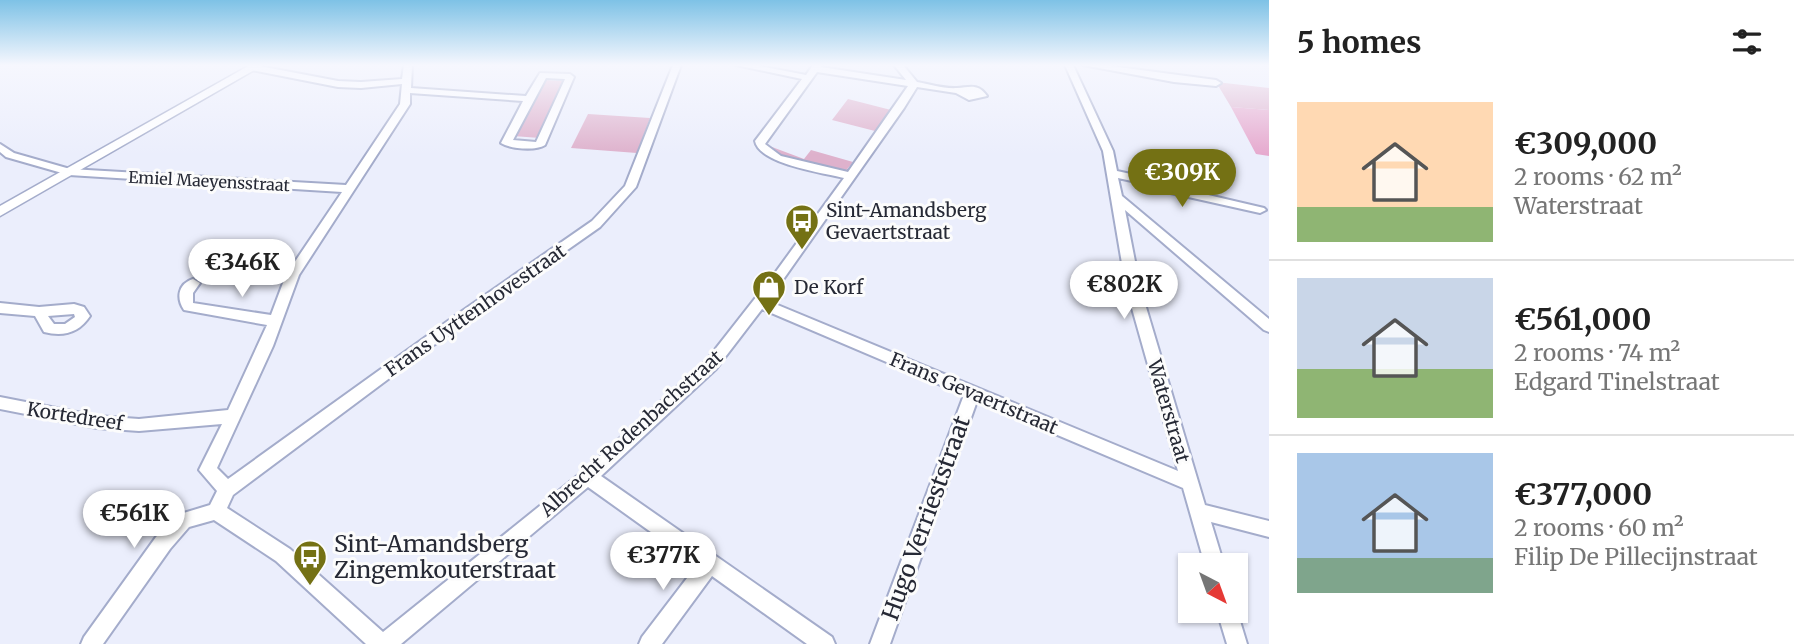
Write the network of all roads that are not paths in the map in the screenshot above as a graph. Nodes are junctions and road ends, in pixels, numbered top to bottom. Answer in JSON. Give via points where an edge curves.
{"nodes":[{"id":1,"x":205,"y":95,"type":"edge"},
{"id":2,"x":406,"y":95,"type":"edge"},
{"id":3,"x":492,"y":95,"type":"edge"},
{"id":4,"x":531,"y":95,"type":"edge"},
{"id":5,"x":562,"y":95,"type":"edge"},
{"id":6,"x":665,"y":95,"type":"edge"},
{"id":7,"x":795,"y":95,"type":"edge"},
{"id":8,"x":907,"y":95,"type":"edge"},
{"id":9,"x":1083,"y":95,"type":"edge"},
{"id":10,"x":529,"y":99,"type":"junction"},
{"id":11,"x":0,"y":147,"type":"edge"},
{"id":12,"x":69,"y":173,"type":"junction"},
{"id":13,"x":1112,"y":173,"type":"junction"},
{"id":14,"x":850,"y":176,"type":"junction"},
{"id":15,"x":349,"y":189,"type":"junction"},
{"id":16,"x":1115,"y":195,"type":"junction"},
{"id":17,"x":1260,"y":210,"type":"dead end"},
{"id":18,"x":0,"y":212,"type":"edge"},
{"id":19,"x":193,"y":283,"type":"dead end"},
{"id":20,"x":759,"y":303,"type":"junction"},
{"id":21,"x":0,"y":308,"type":"edge"},
{"id":22,"x":39,"y":312,"type":"dead end"},
{"id":23,"x":275,"y":321,"type":"junction"},
{"id":24,"x":1269,"y":327,"type":"edge"},
{"id":25,"x":973,"y":392,"type":"junction"},
{"id":26,"x":0,"y":403,"type":"edge"},
{"id":27,"x":234,"y":416,"type":"junction"},
{"id":28,"x":588,"y":477,"type":"junction"},
{"id":29,"x":1189,"y":483,"type":"junction"},
{"id":30,"x":227,"y":490,"type":"junction"},
{"id":31,"x":216,"y":511,"type":"junction"},
{"id":32,"x":1199,"y":511,"type":"junction"},
{"id":33,"x":1269,"y":529,"type":"edge"},
{"id":34,"x":1211,"y":553,"type":"edge"},
{"id":35,"x":709,"y":564,"type":"junction"},
{"id":36,"x":1231,"y":623,"type":"edge"},
{"id":37,"x":91,"y":644,"type":"edge"},
{"id":38,"x":383,"y":644,"type":"edge"},
{"id":39,"x":649,"y":644,"type":"edge"},
{"id":40,"x":825,"y":644,"type":"edge"},
{"id":41,"x":880,"y":644,"type":"edge"},
{"id":42,"x":1237,"y":644,"type":"edge"}],
"edges":[{"from":1,"to":12,"type":"main road"},
{"from":2,"to":15,"type":"street","via":[[399,116]]},
{"from":3,"to":10,"type":"street"},
{"from":4,"to":10,"type":"street"},
{"from":5,"to":10,"type":"street","via":[[540,145],[506,142]]},
{"from":6,"to":30,"type":"street","name":"Frans Uyttenhovestraat","via":[[630,187],[596,224]]},
{"from":7,"to":14,"type":"street","via":[[760,145],[777,158]]},
{"from":8,"to":14,"type":"street","name":"Albrecht Rodenbachstraat"},
{"from":9,"to":13,"type":"street","name":"Waterstraat","via":[[1108,151]]},
{"from":11,"to":12,"type":"street","name":"Emiel Maeyensstraat","via":[[10,155]]},
{"from":12,"to":15,"type":"street","name":"Emiel Maeyensstraat"},
{"from":12,"to":18,"type":"main road"},
{"from":13,"to":16,"type":"street","name":"Waterstraat"},
{"from":13,"to":17,"type":"street"},
{"from":14,"to":20,"type":"street","name":"Albrecht Rodenbachstraat"},
{"from":15,"to":23,"type":"street","via":[[293,275]]},
{"from":16,"to":24,"type":"street"},
{"from":16,"to":29,"type":"street","name":"Waterstraat","via":[[1133,288]]},
{"from":19,"to":23,"type":"street","via":[[186,292],[189,307]]},
{"from":20,"to":25,"type":"street","name":"Frans Gevaertstraat"},
{"from":20,"to":28,"type":"street","name":"Albrecht Rodenbachstraat","via":[[711,365]]},
{"from":21,"to":22,"type":"street"},
{"from":23,"to":27,"type":"street"},
{"from":25,"to":29,"type":"street","name":"Frans Gevaertstraat"},
{"from":25,"to":41,"type":"street","name":"Hugo Verrieststraat"},
{"from":26,"to":27,"type":"street","name":"Kortedreef","via":[[97,422],[139,425]]},
{"from":27,"to":30,"type":"street","via":[[208,470]]},
{"from":28,"to":35,"type":"street"},
{"from":28,"to":38,"type":"street","name":"Albrecht Rodenbachstraat"},
{"from":29,"to":32,"type":"street","name":"Waterstraat"},
{"from":30,"to":31,"type":"street","name":"Frans Uyttenhovestraat"},
{"from":31,"to":37,"type":"street","via":[[183,522],[163,543]]},
{"from":31,"to":38,"type":"street","via":[[283,555]]},
{"from":32,"to":33,"type":"street"},
{"from":32,"to":34,"type":"street","name":"Waterstraat"},
{"from":35,"to":39,"type":"street"},
{"from":35,"to":40,"type":"street"},
{"from":36,"to":42,"type":"street"}]}
